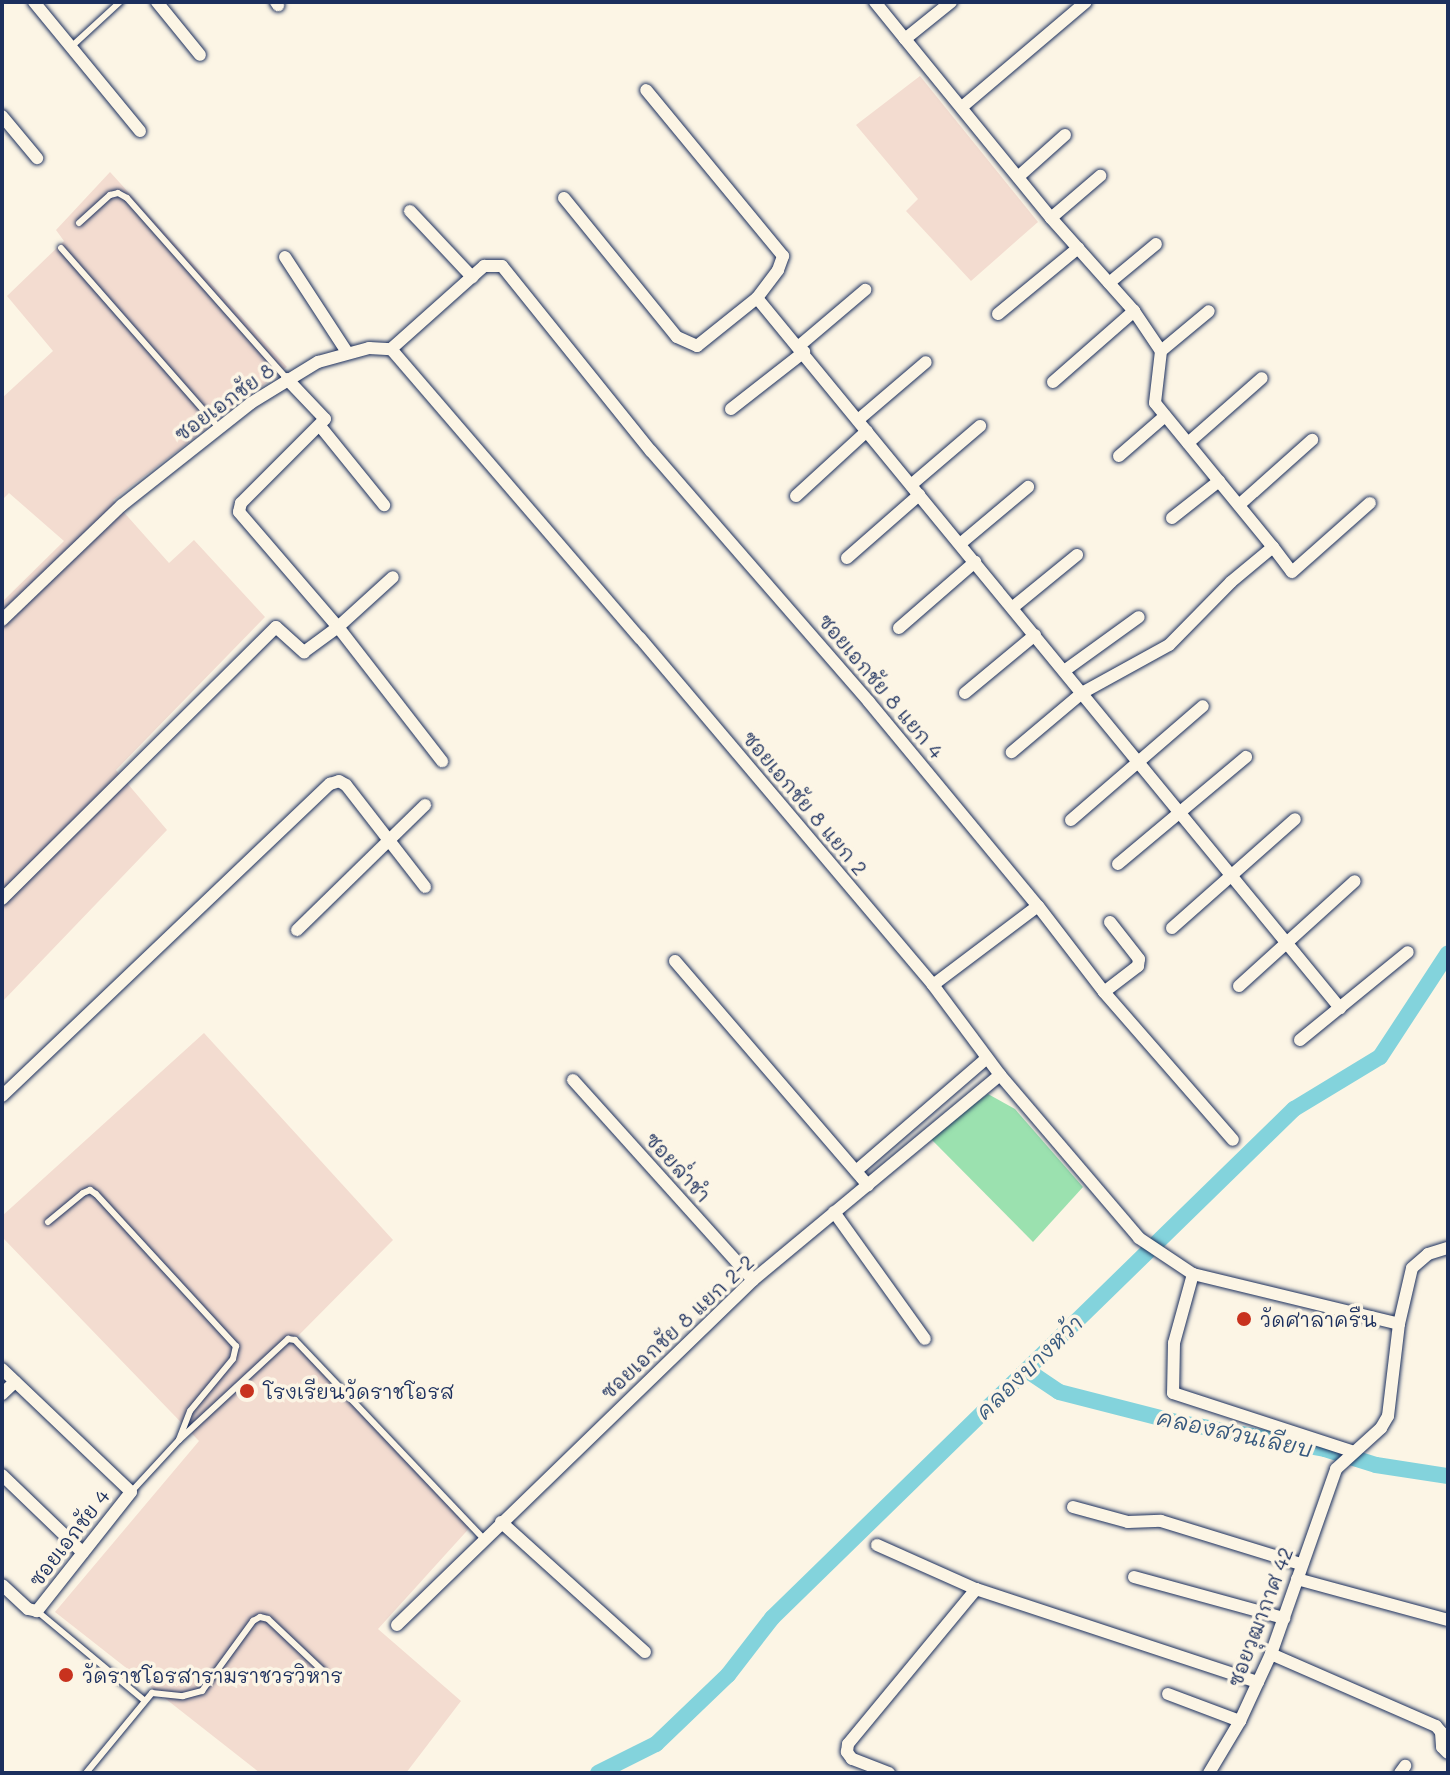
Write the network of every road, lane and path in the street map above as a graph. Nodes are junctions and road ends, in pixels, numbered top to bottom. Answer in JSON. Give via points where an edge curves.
{"nodes":[{"id":1,"x":34,"y":2,"type":"edge"},
{"id":2,"x":120,"y":2,"type":"edge"},
{"id":3,"x":157,"y":2,"type":"edge"},
{"id":4,"x":875,"y":2,"type":"edge"},
{"id":5,"x":951,"y":2,"type":"edge"},
{"id":6,"x":1086,"y":2,"type":"edge"},
{"id":7,"x":905,"y":39,"type":"junction"},
{"id":8,"x":71,"y":47,"type":"junction"},
{"id":9,"x":200,"y":55,"type":"dead end"},
{"id":10,"x":646,"y":90,"type":"dead end"},
{"id":11,"x":962,"y":107,"type":"junction"},
{"id":12,"x":2,"y":116,"type":"edge"},
{"id":13,"x":140,"y":131,"type":"dead end"},
{"id":14,"x":1065,"y":135,"type":"dead end"},
{"id":15,"x":37,"y":158,"type":"dead end"},
{"id":16,"x":1100,"y":176,"type":"dead end"},
{"id":17,"x":1018,"y":177,"type":"junction"},
{"id":18,"x":564,"y":198,"type":"dead end"},
{"id":19,"x":410,"y":211,"type":"dead end"},
{"id":20,"x":1051,"y":218,"type":"junction"},
{"id":21,"x":79,"y":223,"type":"dead end"},
{"id":22,"x":1156,"y":244,"type":"dead end"},
{"id":23,"x":61,"y":248,"type":"dead end"},
{"id":24,"x":1078,"y":248,"type":"junction"},
{"id":25,"x":285,"y":257,"type":"dead end"},
{"id":26,"x":472,"y":277,"type":"junction"},
{"id":27,"x":1109,"y":283,"type":"junction"},
{"id":28,"x":865,"y":290,"type":"dead end"},
{"id":29,"x":757,"y":298,"type":"junction"},
{"id":30,"x":1134,"y":311,"type":"junction"},
{"id":31,"x":1209,"y":311,"type":"dead end"},
{"id":32,"x":998,"y":314,"type":"dead end"},
{"id":33,"x":391,"y":349,"type":"junction"},
{"id":34,"x":801,"y":349,"type":"junction"},
{"id":35,"x":1161,"y":351,"type":"junction"},
{"id":36,"x":347,"y":352,"type":"junction"},
{"id":37,"x":926,"y":362,"type":"dead end"},
{"id":38,"x":1262,"y":378,"type":"dead end"},
{"id":39,"x":287,"y":379,"type":"junction"},
{"id":40,"x":1053,"y":382,"type":"dead end"},
{"id":41,"x":731,"y":409,"type":"dead end"},
{"id":42,"x":1165,"y":416,"type":"junction"},
{"id":43,"x":862,"y":425,"type":"junction"},
{"id":44,"x":320,"y":426,"type":"junction"},
{"id":45,"x":980,"y":426,"type":"dead end"},
{"id":46,"x":219,"y":428,"type":"junction"},
{"id":47,"x":1312,"y":440,"type":"dead end"},
{"id":48,"x":1188,"y":443,"type":"junction"},
{"id":49,"x":1119,"y":456,"type":"dead end"},
{"id":50,"x":1219,"y":481,"type":"junction"},
{"id":51,"x":1028,"y":487,"type":"dead end"},
{"id":52,"x":915,"y":490,"type":"junction"},
{"id":53,"x":796,"y":496,"type":"dead end"},
{"id":54,"x":1370,"y":503,"type":"dead end"},
{"id":55,"x":384,"y":505,"type":"dead end"},
{"id":56,"x":1239,"y":505,"type":"junction"},
{"id":57,"x":1172,"y":518,"type":"dead end"},
{"id":58,"x":960,"y":544,"type":"junction"},
{"id":59,"x":1273,"y":547,"type":"junction"},
{"id":60,"x":1077,"y":555,"type":"dead end"},
{"id":61,"x":847,"y":558,"type":"dead end"},
{"id":62,"x":975,"y":562,"type":"junction"},
{"id":63,"x":393,"y":577,"type":"dead end"},
{"id":64,"x":1012,"y":608,"type":"junction"},
{"id":65,"x":1139,"y":617,"type":"dead end"},
{"id":66,"x":2,"y":620,"type":"edge"},
{"id":67,"x":338,"y":627,"type":"junction"},
{"id":68,"x":899,"y":628,"type":"dead end"},
{"id":69,"x":1035,"y":635,"type":"junction"},
{"id":70,"x":1064,"y":671,"type":"junction"},
{"id":71,"x":965,"y":693,"type":"dead end"},
{"id":72,"x":1082,"y":693,"type":"junction"},
{"id":73,"x":1203,"y":706,"type":"dead end"},
{"id":74,"x":1012,"y":752,"type":"dead end"},
{"id":75,"x":1246,"y":757,"type":"dead end"},
{"id":76,"x":442,"y":761,"type":"dead end"},
{"id":77,"x":1138,"y":762,"type":"junction"},
{"id":78,"x":425,"y":805,"type":"dead end"},
{"id":79,"x":1180,"y":812,"type":"junction"},
{"id":80,"x":1295,"y":819,"type":"dead end"},
{"id":81,"x":1071,"y":820,"type":"dead end"},
{"id":82,"x":387,"y":842,"type":"junction"},
{"id":83,"x":1118,"y":864,"type":"dead end"},
{"id":84,"x":1231,"y":875,"type":"junction"},
{"id":85,"x":1355,"y":881,"type":"dead end"},
{"id":86,"x":425,"y":887,"type":"dead end"},
{"id":87,"x":2,"y":899,"type":"edge"},
{"id":88,"x":1038,"y":906,"type":"junction"},
{"id":89,"x":1110,"y":922,"type":"dead end"},
{"id":90,"x":1172,"y":928,"type":"dead end"},
{"id":91,"x":297,"y":930,"type":"dead end"},
{"id":92,"x":1286,"y":943,"type":"junction"},
{"id":93,"x":1408,"y":952,"type":"dead end"},
{"id":94,"x":675,"y":961,"type":"dead end"},
{"id":95,"x":933,"y":985,"type":"junction"},
{"id":96,"x":1239,"y":986,"type":"dead end"},
{"id":97,"x":1104,"y":992,"type":"junction"},
{"id":98,"x":1340,"y":1008,"type":"junction"},
{"id":99,"x":1300,"y":1040,"type":"dead end"},
{"id":100,"x":987,"y":1058,"type":"junction"},
{"id":101,"x":1000,"y":1075,"type":"junction"},
{"id":102,"x":573,"y":1080,"type":"dead end"},
{"id":103,"x":4,"y":1091,"type":"edge"},
{"id":104,"x":1233,"y":1140,"type":"dead end"},
{"id":105,"x":856,"y":1171,"type":"junction"},
{"id":106,"x":868,"y":1185,"type":"junction"},
{"id":107,"x":834,"y":1212,"type":"junction"},
{"id":108,"x":48,"y":1222,"type":"dead end"},
{"id":109,"x":1448,"y":1248,"type":"edge"},
{"id":110,"x":1193,"y":1274,"type":"junction"},
{"id":111,"x":753,"y":1280,"type":"junction"},
{"id":112,"x":1399,"y":1324,"type":"junction"},
{"id":113,"x":925,"y":1339,"type":"dead end"},
{"id":114,"x":2,"y":1369,"type":"edge"},
{"id":115,"x":15,"y":1382,"type":"junction"},
{"id":116,"x":2,"y":1394,"type":"edge"},
{"id":117,"x":179,"y":1440,"type":"junction"},
{"id":118,"x":1351,"y":1452,"type":"junction"},
{"id":119,"x":2,"y":1475,"type":"edge"},
{"id":120,"x":131,"y":1492,"type":"junction"},
{"id":121,"x":1073,"y":1507,"type":"dead end"},
{"id":122,"x":501,"y":1522,"type":"junction"},
{"id":123,"x":484,"y":1539,"type":"junction"},
{"id":124,"x":877,"y":1545,"type":"dead end"},
{"id":125,"x":83,"y":1553,"type":"junction"},
{"id":126,"x":1301,"y":1564,"type":"junction"},
{"id":127,"x":1134,"y":1577,"type":"dead end"},
{"id":128,"x":1297,"y":1579,"type":"junction"},
{"id":129,"x":2,"y":1585,"type":"edge"},
{"id":130,"x":976,"y":1589,"type":"junction"},
{"id":131,"x":37,"y":1611,"type":"junction"},
{"id":132,"x":1284,"y":1618,"type":"junction"},
{"id":133,"x":1448,"y":1620,"type":"edge"},
{"id":134,"x":397,"y":1625,"type":"dead end"},
{"id":135,"x":645,"y":1652,"type":"dead end"},
{"id":136,"x":1271,"y":1654,"type":"junction"},
{"id":137,"x":323,"y":1671,"type":"dead end"},
{"id":138,"x":1258,"y":1682,"type":"junction"},
{"id":139,"x":1168,"y":1694,"type":"dead end"},
{"id":140,"x":144,"y":1700,"type":"junction"},
{"id":141,"x":1240,"y":1721,"type":"junction"},
{"id":142,"x":1448,"y":1753,"type":"edge"},
{"id":143,"x":86,"y":1773,"type":"edge"},
{"id":144,"x":889,"y":1773,"type":"edge"},
{"id":145,"x":1209,"y":1773,"type":"edge"}],
"edges":[{"from":1,"to":8,"type":"street"},
{"from":2,"to":8,"type":"lane"},
{"from":3,"to":9,"type":"street"},
{"from":4,"to":7,"type":"street"},
{"from":5,"to":7,"type":"street"},
{"from":6,"to":11,"type":"street"},
{"from":7,"to":11,"type":"street"},
{"from":8,"to":13,"type":"street"},
{"from":10,"to":29,"type":"street","via":[[783,256]]},
{"from":11,"to":17,"type":"street"},
{"from":12,"to":15,"type":"street"},
{"from":14,"to":17,"type":"street"},
{"from":16,"to":20,"type":"street"},
{"from":17,"to":20,"type":"street"},
{"from":18,"to":29,"type":"street","via":[[677,337],[697,346]]},
{"from":19,"to":26,"type":"street"},
{"from":20,"to":24,"type":"street"},
{"from":21,"to":39,"type":"lane","via":[[110,195],[127,198]]},
{"from":22,"to":27,"type":"street"},
{"from":23,"to":46,"type":"lane"},
{"from":24,"to":27,"type":"street"},
{"from":24,"to":32,"type":"street"},
{"from":25,"to":36,"type":"street"},
{"from":26,"to":33,"type":"street"},
{"from":26,"to":88,"type":"street","name":"ซอยเอกชัย 8 แยก 4","via":[[484,266],[502,266],[651,451]]},
{"from":27,"to":30,"type":"street"},
{"from":28,"to":34,"type":"street"},
{"from":29,"to":34,"type":"street"},
{"from":30,"to":35,"type":"street"},
{"from":30,"to":40,"type":"street"},
{"from":31,"to":35,"type":"street"},
{"from":33,"to":36,"type":"street","name":"ซอยเอกชัย 8"},
{"from":33,"to":95,"type":"street","name":"ซอยเอกชัย 8 แยก 2"},
{"from":34,"to":41,"type":"street"},
{"from":34,"to":43,"type":"street"},
{"from":35,"to":42,"type":"street","via":[[1155,403]]},
{"from":36,"to":39,"type":"street","name":"ซอยเอกชัย 8"},
{"from":37,"to":43,"type":"street"},
{"from":38,"to":48,"type":"street"},
{"from":39,"to":44,"type":"street","via":[[325,416]]},
{"from":39,"to":46,"type":"street","name":"ซอยเอกชัย 8"},
{"from":42,"to":48,"type":"street"},
{"from":42,"to":49,"type":"street"},
{"from":43,"to":52,"type":"street"},
{"from":43,"to":53,"type":"street"},
{"from":44,"to":55,"type":"street"},
{"from":44,"to":67,"type":"street","via":[[239,508]]},
{"from":45,"to":52,"type":"street"},
{"from":46,"to":66,"type":"street","name":"ซอยเอกชัย 8","via":[[122,505]]},
{"from":47,"to":56,"type":"street"},
{"from":48,"to":50,"type":"street"},
{"from":50,"to":56,"type":"street"},
{"from":50,"to":57,"type":"street"},
{"from":51,"to":58,"type":"street"},
{"from":52,"to":58,"type":"street"},
{"from":52,"to":61,"type":"street"},
{"from":54,"to":59,"type":"street","via":[[1292,572]]},
{"from":56,"to":59,"type":"street"},
{"from":58,"to":62,"type":"street"},
{"from":59,"to":72,"type":"street","via":[[1169,645]]},
{"from":60,"to":64,"type":"street"},
{"from":62,"to":64,"type":"street"},
{"from":62,"to":68,"type":"street"},
{"from":63,"to":67,"type":"street"},
{"from":64,"to":69,"type":"street"},
{"from":65,"to":70,"type":"street"},
{"from":67,"to":76,"type":"street"},
{"from":67,"to":87,"type":"street","via":[[308,652],[273,628]]},
{"from":69,"to":70,"type":"street"},
{"from":69,"to":71,"type":"street"},
{"from":70,"to":72,"type":"street"},
{"from":72,"to":74,"type":"street"},
{"from":72,"to":77,"type":"street"},
{"from":73,"to":77,"type":"street"},
{"from":75,"to":79,"type":"street"},
{"from":77,"to":79,"type":"street"},
{"from":77,"to":81,"type":"street"},
{"from":78,"to":82,"type":"street"},
{"from":79,"to":83,"type":"street"},
{"from":79,"to":84,"type":"street"},
{"from":80,"to":84,"type":"street"},
{"from":82,"to":86,"type":"street"},
{"from":82,"to":91,"type":"street"},
{"from":82,"to":103,"type":"street","via":[[346,785],[330,784]]},
{"from":84,"to":90,"type":"street"},
{"from":84,"to":92,"type":"street"},
{"from":85,"to":92,"type":"street"},
{"from":88,"to":95,"type":"street"},
{"from":88,"to":97,"type":"street","name":"ซอยเอกชัย 8 แยก 4"},
{"from":89,"to":97,"type":"street","via":[[1139,959],[1138,966]]},
{"from":92,"to":96,"type":"street"},
{"from":92,"to":98,"type":"street"},
{"from":93,"to":98,"type":"street"},
{"from":94,"to":105,"type":"street"},
{"from":95,"to":100,"type":"street","name":"ซอยเอกชัย 8 แยก 2"},
{"from":97,"to":104,"type":"street","name":"ซอยเอกชัย 8 แยก 4"},
{"from":98,"to":99,"type":"street"},
{"from":100,"to":101,"type":"street","name":"ซอยเอกชัย 8 แยก 2"},
{"from":100,"to":105,"type":"street"},
{"from":101,"to":106,"type":"street","name":"ซอยเอกชัย 8 แยก 2-2"},
{"from":101,"to":110,"type":"street","name":"ซอยเอกชัย 8 แยก 2","via":[[1139,1238]]},
{"from":102,"to":111,"type":"street","name":"ซอยล่ำชำ"},
{"from":105,"to":106,"type":"street"},
{"from":106,"to":107,"type":"street","name":"ซอยเอกชัย 8 แยก 2-2"},
{"from":107,"to":111,"type":"street","name":"ซอยเอกชัย 8 แยก 2-2"},
{"from":107,"to":113,"type":"street"},
{"from":108,"to":117,"type":"lane","via":[[90,1190],[236,1346],[233,1359],[190,1411]]},
{"from":109,"to":112,"type":"street","via":[[1428,1254],[1412,1268]]},
{"from":110,"to":112,"type":"street"},
{"from":110,"to":118,"type":"street","via":[[1174,1343],[1173,1393]]},
{"from":111,"to":122,"type":"street","name":"ซอยเอกชัย 8 แยก 2-2"},
{"from":112,"to":118,"type":"street","via":[[1388,1416]]},
{"from":114,"to":115,"type":"street"},
{"from":115,"to":116,"type":"street"},
{"from":115,"to":120,"type":"street"},
{"from":117,"to":120,"type":"lane"},
{"from":117,"to":123,"type":"lane","via":[[288,1339],[295,1340]]},
{"from":118,"to":126,"type":"street","name":"ซอยวุฒากาศ 42","via":[[1336,1469]]},
{"from":119,"to":125,"type":"street"},
{"from":120,"to":125,"type":"street","name":"ซอยเอกชัย 4"},
{"from":121,"to":126,"type":"street","via":[[1128,1522],[1161,1521]]},
{"from":122,"to":123,"type":"street","name":"ซอยเอกชัย 8 แยก 2-2"},
{"from":122,"to":135,"type":"street"},
{"from":123,"to":134,"type":"street","name":"ซอยเอกชัย 8 แยก 2-2"},
{"from":124,"to":130,"type":"street"},
{"from":125,"to":131,"type":"street","name":"ซอยเอกชัย 4"},
{"from":126,"to":128,"type":"street","name":"ซอยวุฒากาศ 42"},
{"from":127,"to":132,"type":"street"},
{"from":128,"to":132,"type":"street","name":"ซอยวุฒากาศ 42"},
{"from":128,"to":133,"type":"street"},
{"from":129,"to":131,"type":"street","name":"ซอยเอกชัย 4"},
{"from":130,"to":138,"type":"street"},
{"from":130,"to":144,"type":"street","via":[[848,1744],[852,1759]]},
{"from":131,"to":140,"type":"lane"},
{"from":132,"to":136,"type":"street","name":"ซอยวุฒากาศ 42"},
{"from":136,"to":138,"type":"street","name":"ซอยวุฒากาศ 42"},
{"from":136,"to":142,"type":"street","via":[[1436,1726]]},
{"from":137,"to":140,"type":"lane","via":[[260,1617],[202,1691],[183,1696],[152,1693]]},
{"from":138,"to":141,"type":"street","name":"ซอยวุฒากาศ 42"},
{"from":139,"to":141,"type":"street"},
{"from":140,"to":143,"type":"lane"},
{"from":141,"to":145,"type":"street","name":"ซอยวุฒากาศ 42"}]}
